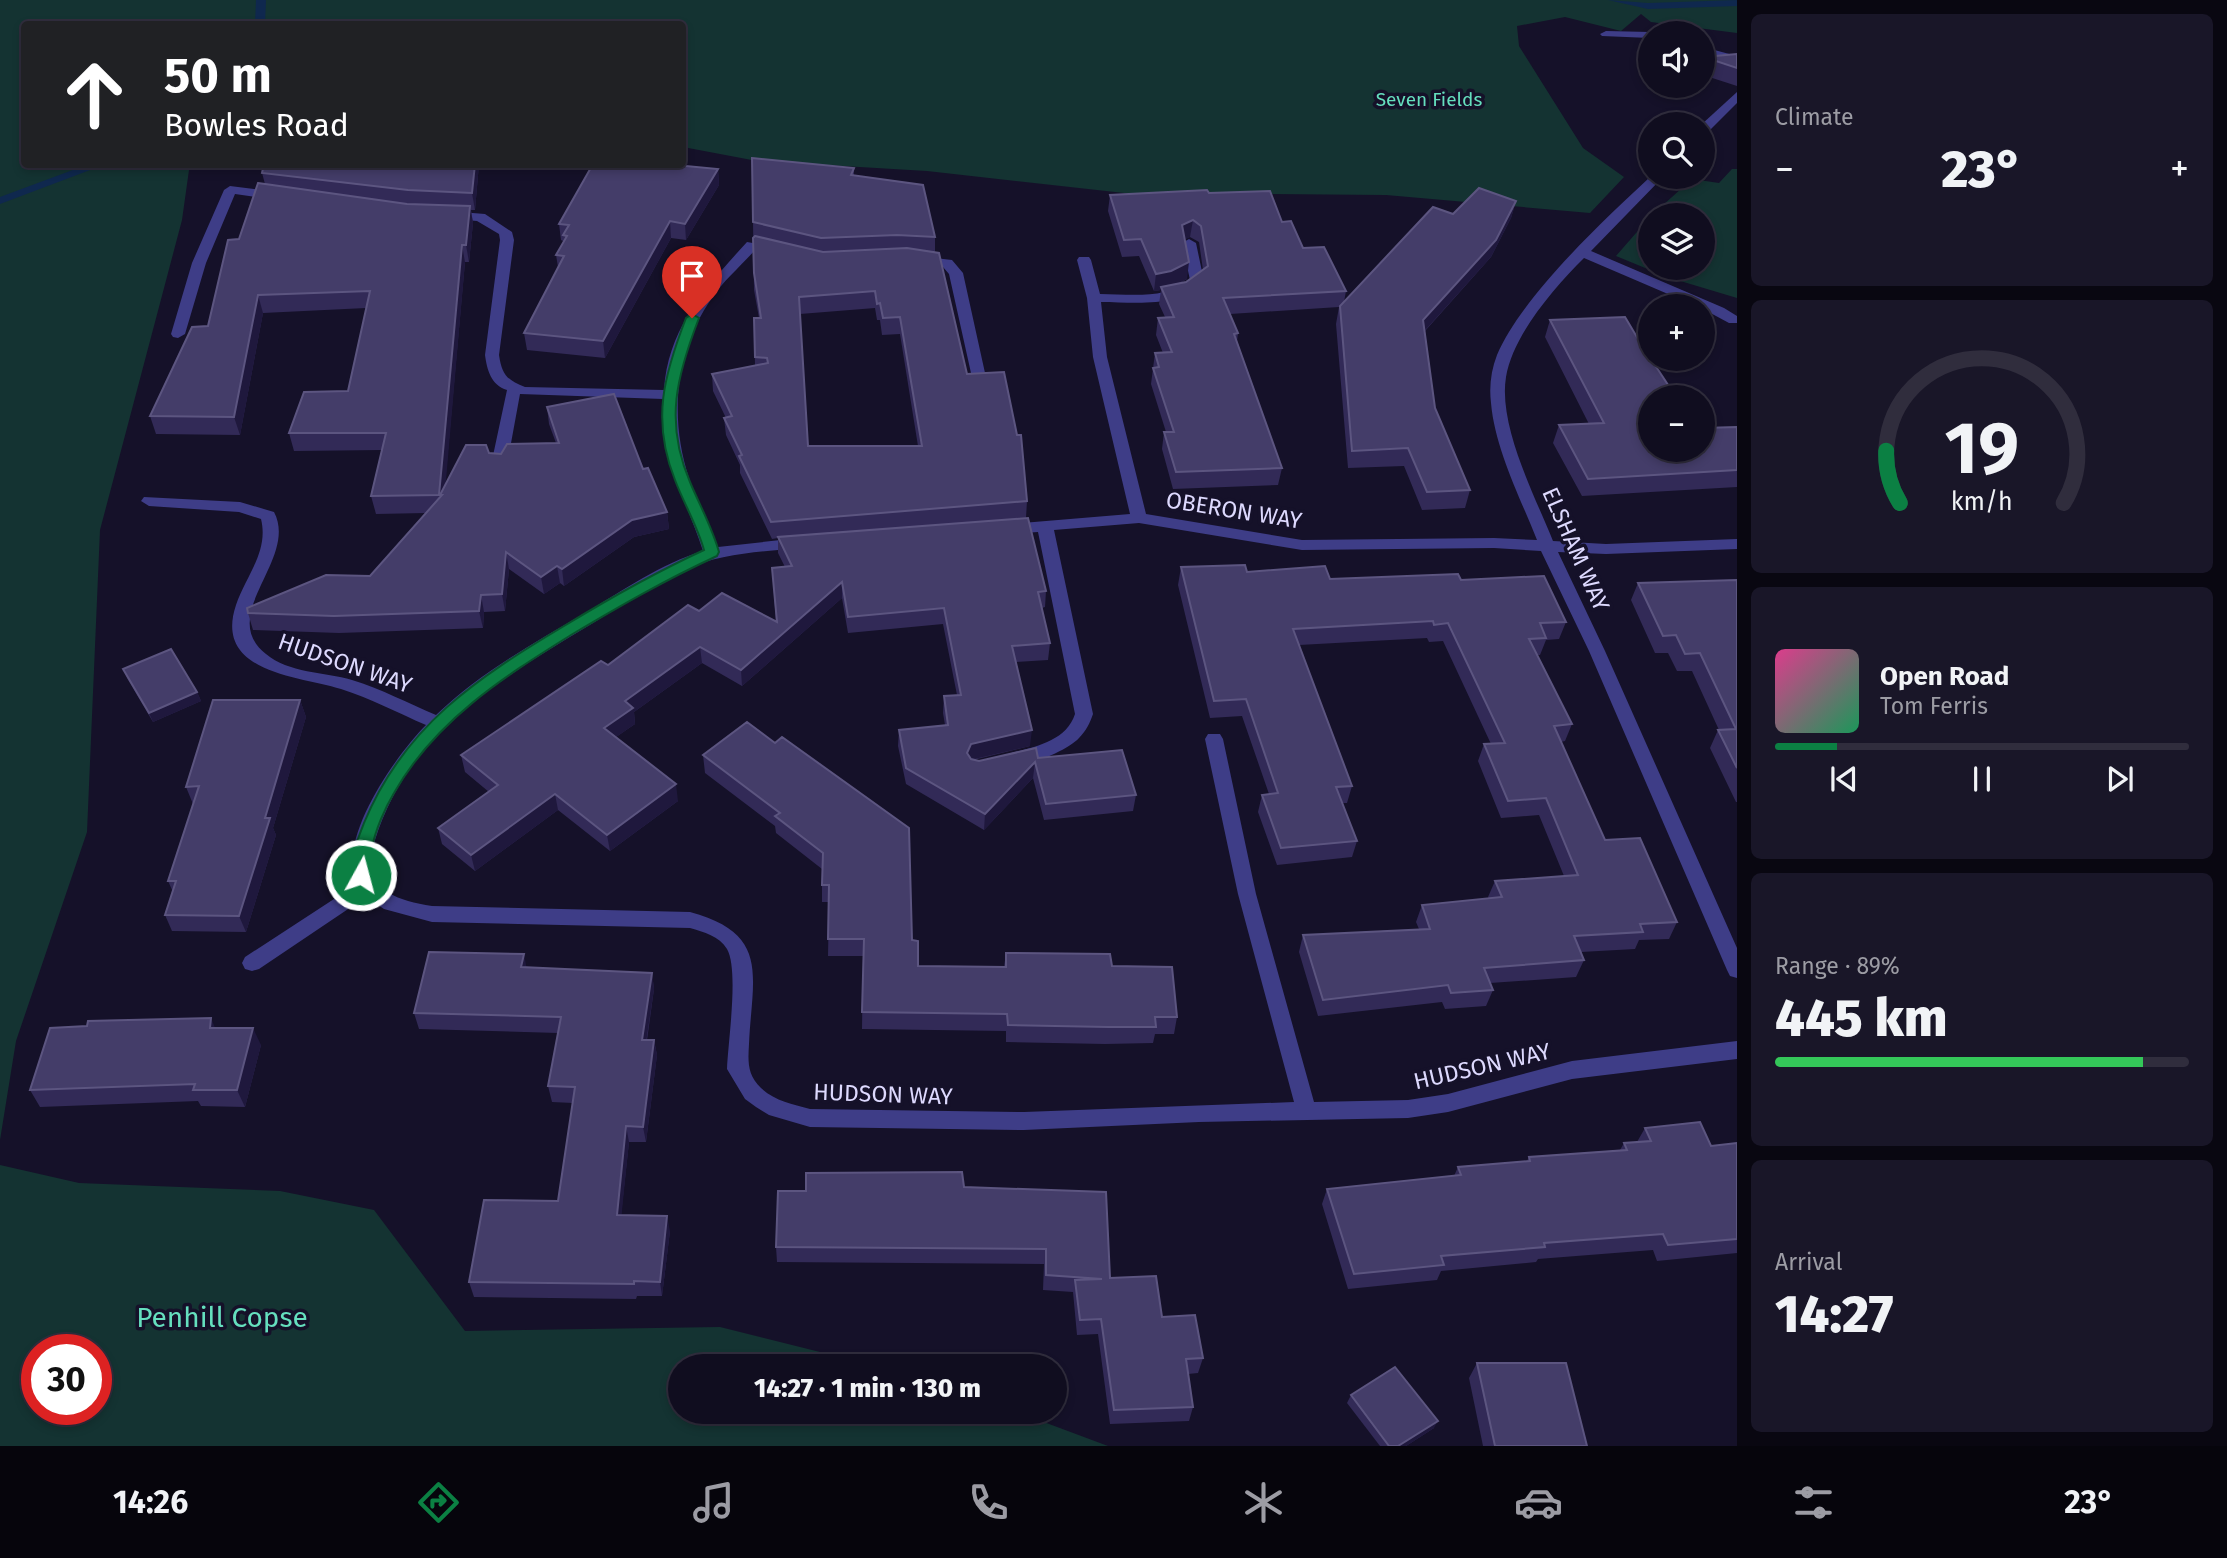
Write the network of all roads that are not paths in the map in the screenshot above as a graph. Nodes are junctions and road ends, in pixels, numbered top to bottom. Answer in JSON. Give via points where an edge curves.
{"nodes":[{"id":1,"x":1605,"y":34,"type":"dead end"},
{"id":2,"x":1638,"y":35,"type":"edge"},
{"id":3,"x":1715,"y":54,"type":"edge"},
{"id":4,"x":1737,"y":60,"type":"edge"},
{"id":5,"x":1737,"y":96,"type":"edge"},
{"id":6,"x":1715,"y":118,"type":"edge"},
{"id":7,"x":1645,"y":189,"type":"edge"},
{"id":8,"x":298,"y":198,"type":"edge"},
{"id":9,"x":431,"y":215,"type":"edge"},
{"id":10,"x":1189,"y":243,"type":"edge"},
{"id":11,"x":1582,"y":252,"type":"junction"},
{"id":12,"x":792,"y":256,"type":"edge"},
{"id":13,"x":902,"y":260,"type":"edge"},
{"id":14,"x":1084,"y":260,"type":"dead end"},
{"id":15,"x":1094,"y":298,"type":"junction"},
{"id":16,"x":1734,"y":320,"type":"dead end"},
{"id":17,"x":178,"y":334,"type":"dead end"},
{"id":18,"x":980,"y":382,"type":"edge"},
{"id":19,"x":513,"y":389,"type":"junction"},
{"id":20,"x":668,"y":395,"type":"junction"},
{"id":21,"x":499,"y":465,"type":"edge"},
{"id":22,"x":149,"y":501,"type":"dead end"},
{"id":23,"x":1139,"y":518,"type":"junction"},
{"id":24,"x":1045,"y":526,"type":"junction"},
{"id":25,"x":989,"y":530,"type":"edge"},
{"id":26,"x":810,"y":542,"type":"edge"},
{"id":27,"x":1737,"y":544,"type":"edge"},
{"id":28,"x":1547,"y":546,"type":"junction"},
{"id":29,"x":712,"y":552,"type":"junction"},
{"id":30,"x":437,"y":723,"type":"junction"},
{"id":31,"x":1214,"y":739,"type":"dead end"},
{"id":32,"x":1003,"y":762,"type":"edge"},
{"id":33,"x":367,"y":887,"type":"junction"},
{"id":34,"x":251,"y":963,"type":"dead end"},
{"id":35,"x":1737,"y":970,"type":"edge"},
{"id":36,"x":1737,"y":1050,"type":"edge"},
{"id":37,"x":1307,"y":1113,"type":"junction"}],
"edges":[{"from":1,"to":2,"type":"street"},
{"from":3,"to":4,"type":"street"},
{"from":5,"to":6,"type":"street"},
{"from":7,"to":11,"type":"street","name":"ELSHAM WAY"},
{"from":8,"to":17,"type":"street","via":[[230,190],[206,245]]},
{"from":9,"to":19,"type":"street","via":[[480,217],[505,232],[492,355],[498,379]]},
{"from":10,"to":15,"type":"street","via":[[1197,281],[1189,291],[1175,296]]},
{"from":11,"to":16,"type":"street"},
{"from":11,"to":28,"type":"street","name":"ELSHAM WAY","via":[[1518,329],[1498,379],[1498,404],[1508,446]]},
{"from":12,"to":20,"type":"street","via":[[752,245],[692,318]]},
{"from":13,"to":18,"type":"street","via":[[937,260],[953,268]]},
{"from":14,"to":15,"type":"street","name":"OBERON WAY"},
{"from":15,"to":23,"type":"street","name":"OBERON WAY","via":[[1100,357]]},
{"from":19,"to":20,"type":"street"},
{"from":19,"to":21,"type":"street"},
{"from":20,"to":29,"type":"street","via":[[674,453]]},
{"from":22,"to":30,"type":"street","name":"HUDSON WAY","via":[[240,507],[268,516],[273,525],[271,540],[242,613],[242,637],[249,649],[277,667],[350,686]]},
{"from":23,"to":24,"type":"street"},
{"from":23,"to":28,"type":"street","name":"OBERON WAY","via":[[1302,545]]},
{"from":24,"to":25,"type":"street"},
{"from":24,"to":32,"type":"street","via":[[1083,720],[1062,742]]},
{"from":26,"to":29,"type":"street"},
{"from":27,"to":28,"type":"street","name":"OBERON WAY","via":[[1606,549]]},
{"from":28,"to":35,"type":"street","name":"ELSHAM WAY"},
{"from":29,"to":30,"type":"street","via":[[599,611],[470,694]]},
{"from":30,"to":33,"type":"street","via":[[402,765],[371,823],[360,862]]},
{"from":31,"to":37,"type":"street","via":[[1247,894]]},
{"from":33,"to":34,"type":"street"},
{"from":33,"to":37,"type":"street","name":"HUDSON WAY","via":[[393,905],[432,914],[690,920],[723,930],[741,954],[743,968],[737,1069],[751,1093],[792,1115],[975,1121]]},
{"from":36,"to":37,"type":"street","name":"HUDSON WAY","via":[[1572,1070],[1408,1109]]}]}
